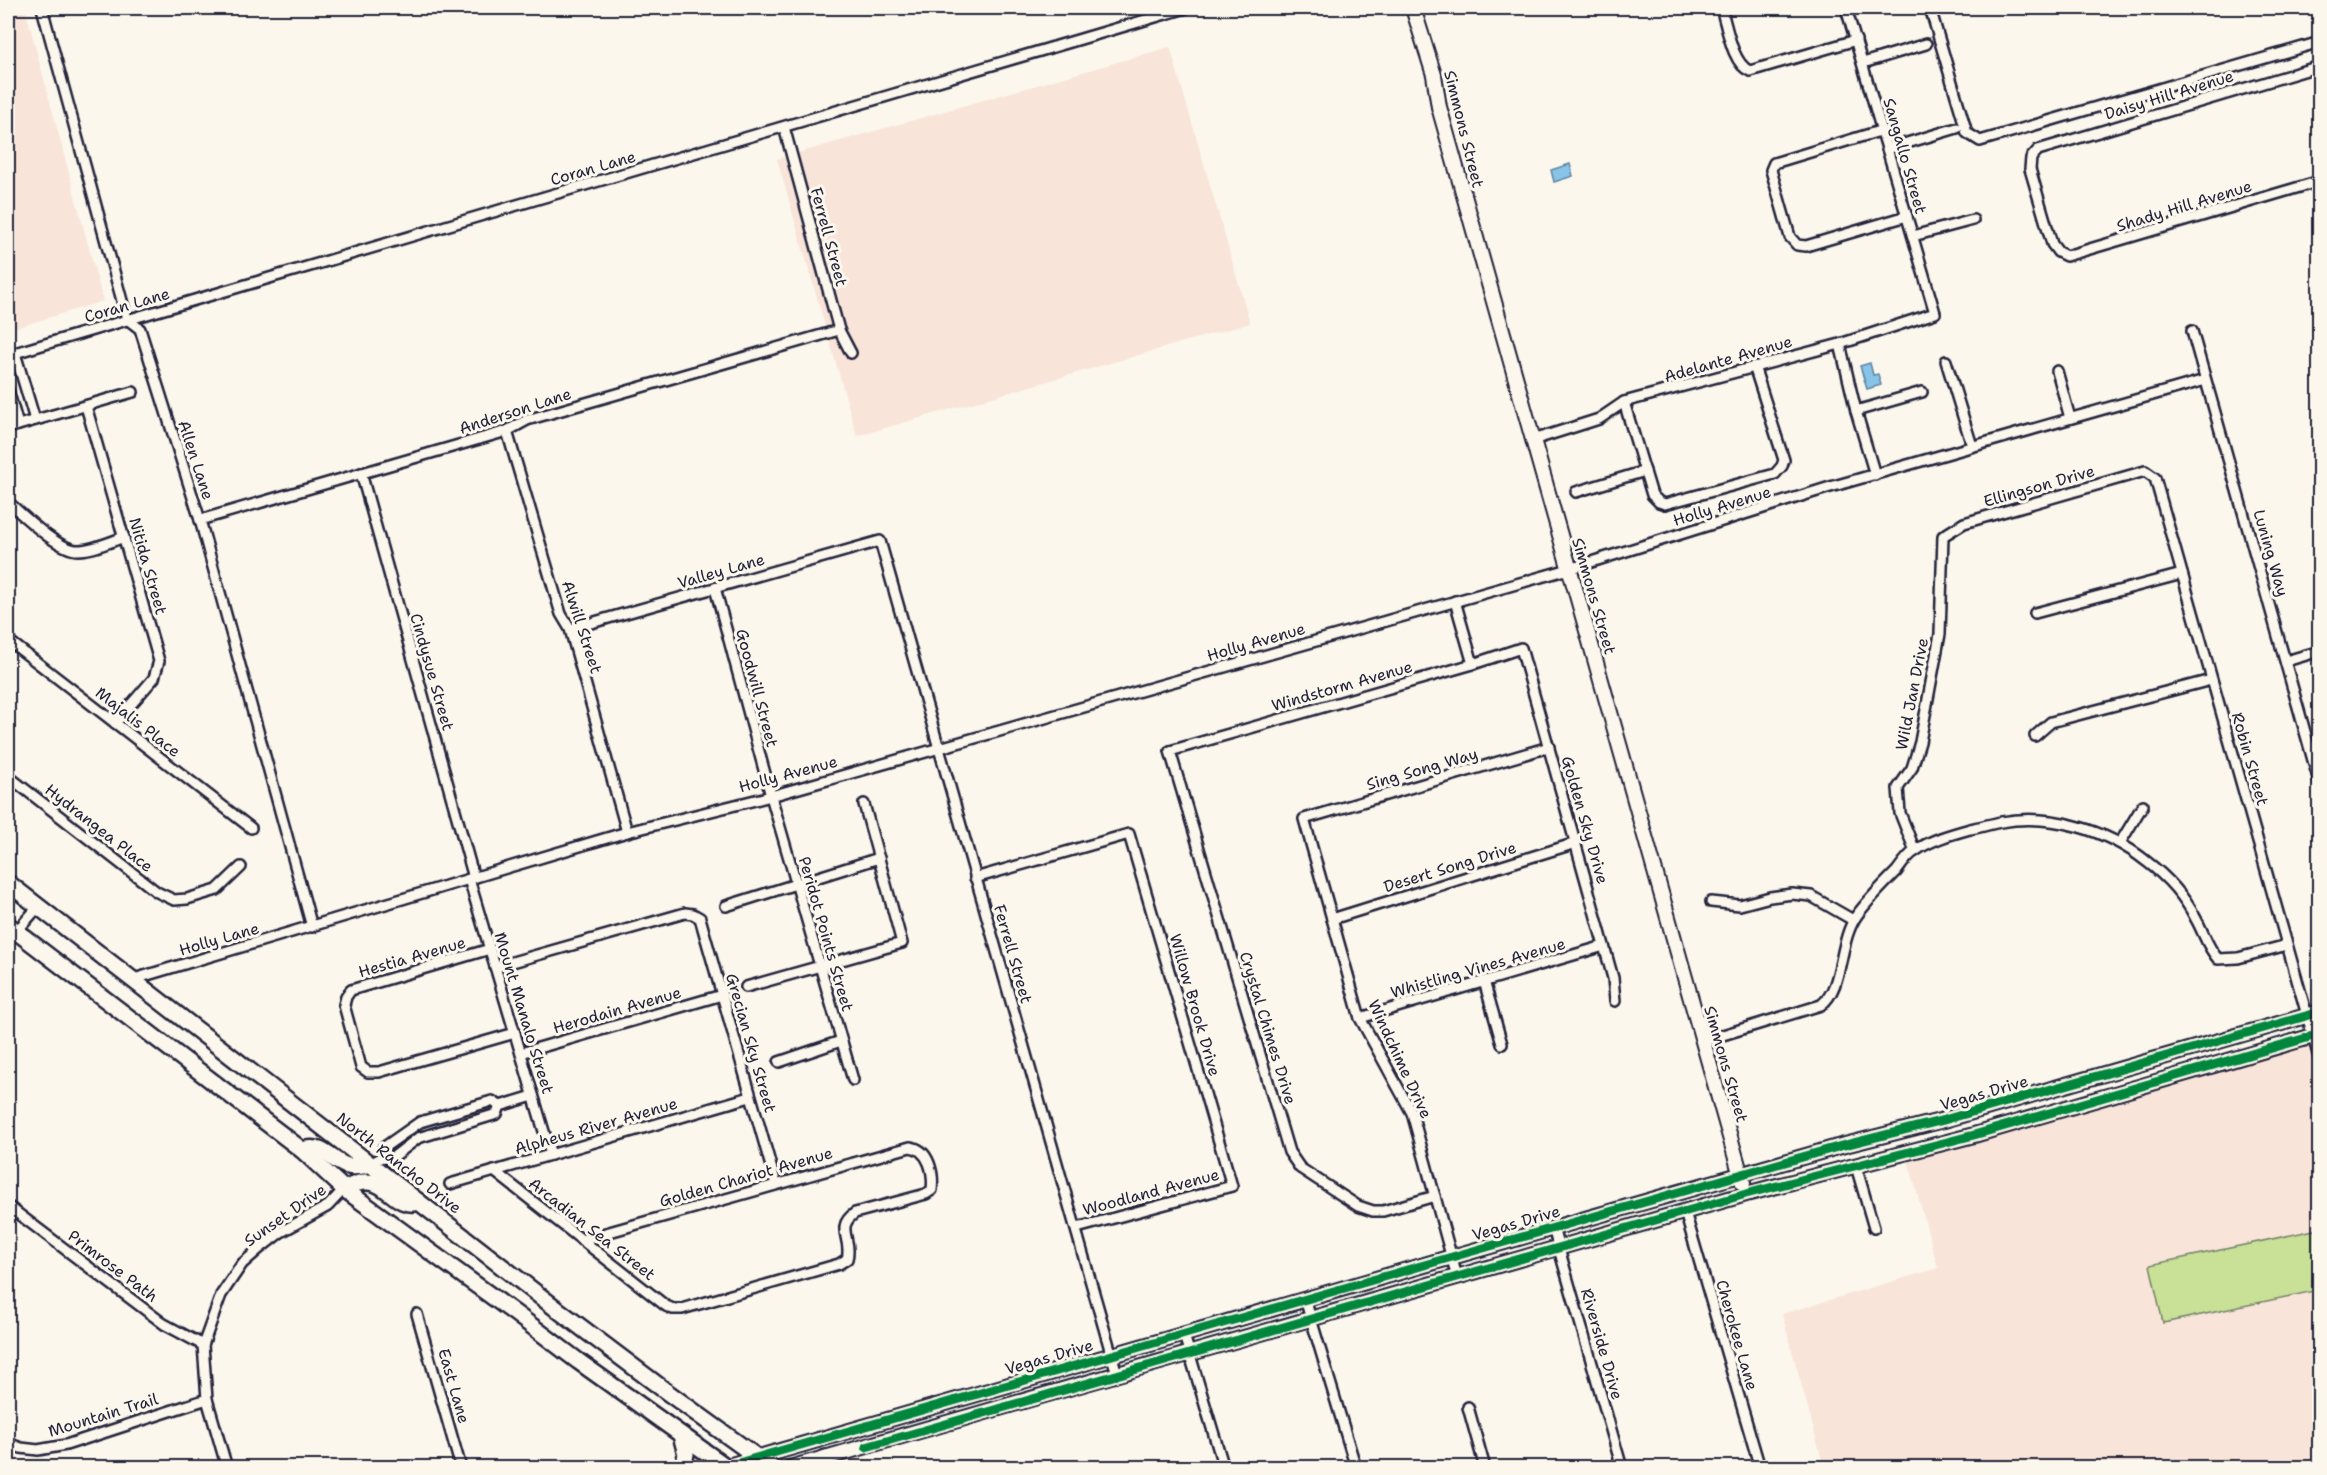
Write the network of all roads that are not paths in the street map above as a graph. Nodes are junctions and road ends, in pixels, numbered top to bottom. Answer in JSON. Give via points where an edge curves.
{"nodes":[{"id":1,"x":42,"y":8,"type":"edge"},
{"id":2,"x":1186,"y":8,"type":"edge"},
{"id":3,"x":1413,"y":8,"type":"edge"},
{"id":4,"x":1721,"y":8,"type":"edge"},
{"id":5,"x":1846,"y":8,"type":"edge"},
{"id":6,"x":1930,"y":8,"type":"edge"},
{"id":7,"x":1856,"y":40,"type":"junction"},
{"id":8,"x":2319,"y":42,"type":"edge"},
{"id":9,"x":1926,"y":44,"type":"dead end"},
{"id":10,"x":1863,"y":63,"type":"junction"},
{"id":11,"x":2319,"y":66,"type":"edge"},
{"id":12,"x":784,"y":127,"type":"junction"},
{"id":13,"x":1957,"y":128,"type":"dead end"},
{"id":14,"x":1883,"y":130,"type":"junction"},
{"id":15,"x":1887,"y":149,"type":"junction"},
{"id":16,"x":2319,"y":181,"type":"edge"},
{"id":17,"x":1907,"y":216,"type":"junction"},
{"id":18,"x":1973,"y":220,"type":"dead end"},
{"id":19,"x":1912,"y":236,"type":"junction"},
{"id":20,"x":2058,"y":252,"type":"joint"},
{"id":21,"x":1935,"y":314,"type":"joint"},
{"id":22,"x":127,"y":319,"type":"junction"},
{"id":23,"x":839,"y":330,"type":"junction"},
{"id":24,"x":2192,"y":331,"type":"dead end"},
{"id":25,"x":1840,"y":344,"type":"junction"},
{"id":26,"x":851,"y":353,"type":"dead end"},
{"id":27,"x":11,"y":354,"type":"edge"},
{"id":28,"x":1946,"y":361,"type":"dead end"},
{"id":29,"x":1754,"y":366,"type":"junction"},
{"id":30,"x":2057,"y":371,"type":"dead end"},
{"id":31,"x":2205,"y":380,"type":"junction"},
{"id":32,"x":8,"y":390,"type":"edge"},
{"id":33,"x":133,"y":392,"type":"dead end"},
{"id":34,"x":1922,"y":392,"type":"dead end"},
{"id":35,"x":1624,"y":402,"type":"junction"},
{"id":36,"x":87,"y":406,"type":"junction"},
{"id":37,"x":1856,"y":411,"type":"junction"},
{"id":38,"x":2070,"y":418,"type":"junction"},
{"id":39,"x":35,"y":420,"type":"junction"},
{"id":40,"x":18,"y":425,"type":"junction"},
{"id":41,"x":8,"y":428,"type":"edge"},
{"id":42,"x":507,"y":431,"type":"junction"},
{"id":43,"x":1533,"y":440,"type":"junction"},
{"id":44,"x":1972,"y":446,"type":"junction"},
{"id":45,"x":1645,"y":471,"type":"junction"},
{"id":46,"x":2145,"y":471,"type":"joint"},
{"id":47,"x":361,"y":473,"type":"junction"},
{"id":48,"x":1875,"y":475,"type":"junction"},
{"id":49,"x":1576,"y":492,"type":"dead end"},
{"id":50,"x":8,"y":502,"type":"edge"},
{"id":51,"x":200,"y":520,"type":"junction"},
{"id":52,"x":1943,"y":536,"type":"joint"},
{"id":53,"x":124,"y":537,"type":"junction"},
{"id":54,"x":880,"y":541,"type":"joint"},
{"id":55,"x":1569,"y":569,"type":"junction"},
{"id":56,"x":2182,"y":574,"type":"junction"},
{"id":57,"x":715,"y":588,"type":"junction"},
{"id":58,"x":1455,"y":601,"type":"junction"},
{"id":59,"x":2036,"y":613,"type":"dead end"},
{"id":60,"x":570,"y":629,"type":"junction"},
{"id":61,"x":8,"y":640,"type":"edge"},
{"id":62,"x":1521,"y":648,"type":"joint"},
{"id":63,"x":2319,"y":651,"type":"edge"},
{"id":64,"x":2286,"y":661,"type":"junction"},
{"id":65,"x":1473,"y":664,"type":"junction"},
{"id":66,"x":2211,"y":680,"type":"junction"},
{"id":67,"x":115,"y":723,"type":"junction"},
{"id":68,"x":2035,"y":736,"type":"dead end"},
{"id":69,"x":939,"y":747,"type":"junction"},
{"id":70,"x":1549,"y":747,"type":"junction"},
{"id":71,"x":1170,"y":751,"type":"joint"},
{"id":72,"x":8,"y":776,"type":"edge"},
{"id":73,"x":2319,"y":785,"type":"edge"},
{"id":74,"x":771,"y":796,"type":"junction"},
{"id":75,"x":864,"y":804,"type":"dead end"},
{"id":76,"x":2143,"y":805,"type":"dead end"},
{"id":77,"x":1305,"y":819,"type":"joint"},
{"id":78,"x":251,"y":828,"type":"dead end"},
{"id":79,"x":627,"y":832,"type":"junction"},
{"id":80,"x":1576,"y":843,"type":"junction"},
{"id":81,"x":2120,"y":843,"type":"junction"},
{"id":82,"x":1915,"y":851,"type":"junction"},
{"id":83,"x":879,"y":858,"type":"junction"},
{"id":84,"x":241,"y":867,"type":"dead end"},
{"id":85,"x":975,"y":878,"type":"junction"},
{"id":86,"x":471,"y":879,"type":"junction"},
{"id":87,"x":8,"y":883,"type":"edge"},
{"id":88,"x":796,"y":884,"type":"junction"},
{"id":89,"x":1712,"y":902,"type":"dead end"},
{"id":90,"x":726,"y":906,"type":"dead end"},
{"id":91,"x":38,"y":907,"type":"junction"},
{"id":92,"x":1332,"y":919,"type":"junction"},
{"id":93,"x":1853,"y":920,"type":"junction"},
{"id":94,"x":312,"y":927,"type":"junction"},
{"id":95,"x":10,"y":932,"type":"edge"},
{"id":96,"x":2287,"y":945,"type":"junction"},
{"id":97,"x":1604,"y":946,"type":"junction"},
{"id":98,"x":490,"y":949,"type":"junction"},
{"id":99,"x":820,"y":966,"type":"junction"},
{"id":100,"x":495,"y":967,"type":"junction"},
{"id":101,"x":134,"y":979,"type":"junction"},
{"id":102,"x":1484,"y":981,"type":"junction"},
{"id":103,"x":746,"y":987,"type":"dead end"},
{"id":104,"x":722,"y":995,"type":"junction"},
{"id":105,"x":1615,"y":1002,"type":"dead end"},
{"id":106,"x":2313,"y":1014,"type":"edge"},
{"id":107,"x":1360,"y":1018,"type":"junction"},
{"id":108,"x":515,"y":1033,"type":"junction"},
{"id":109,"x":2316,"y":1035,"type":"edge"},
{"id":110,"x":841,"y":1041,"type":"junction"},
{"id":111,"x":1702,"y":1041,"type":"junction"},
{"id":112,"x":1502,"y":1044,"type":"dead end"},
{"id":113,"x":521,"y":1053,"type":"junction"},
{"id":114,"x":2319,"y":1061,"type":"edge"},
{"id":115,"x":779,"y":1062,"type":"dead end"},
{"id":116,"x":853,"y":1080,"type":"dead end"},
{"id":117,"x":2055,"y":1088,"type":"junction"},
{"id":118,"x":533,"y":1096,"type":"junction"},
{"id":119,"x":750,"y":1097,"type":"junction"},
{"id":120,"x":500,"y":1106,"type":"junction"},
{"id":121,"x":2062,"y":1109,"type":"junction"},
{"id":122,"x":302,"y":1150,"type":"junction"},
{"id":123,"x":551,"y":1155,"type":"junction"},
{"id":124,"x":376,"y":1160,"type":"junction"},
{"id":125,"x":1856,"y":1166,"type":"junction"},
{"id":126,"x":494,"y":1172,"type":"junction"},
{"id":127,"x":1740,"y":1175,"type":"junction"},
{"id":128,"x":450,"y":1184,"type":"dead end"},
{"id":129,"x":776,"y":1184,"type":"junction"},
{"id":130,"x":1232,"y":1185,"type":"joint"},
{"id":131,"x":344,"y":1189,"type":"junction"},
{"id":132,"x":1746,"y":1194,"type":"junction"},
{"id":133,"x":1435,"y":1196,"type":"junction"},
{"id":134,"x":419,"y":1202,"type":"junction"},
{"id":135,"x":8,"y":1206,"type":"edge"},
{"id":136,"x":1685,"y":1212,"type":"junction"},
{"id":137,"x":1077,"y":1228,"type":"junction"},
{"id":138,"x":1553,"y":1228,"type":"junction"},
{"id":139,"x":1874,"y":1228,"type":"dead end"},
{"id":140,"x":581,"y":1240,"type":"junction"},
{"id":141,"x":1559,"y":1248,"type":"junction"},
{"id":142,"x":1452,"y":1257,"type":"junction"},
{"id":143,"x":1457,"y":1277,"type":"junction"},
{"id":144,"x":1305,"y":1299,"type":"junction"},
{"id":145,"x":673,"y":1310,"type":"joint"},
{"id":146,"x":417,"y":1314,"type":"dead end"},
{"id":147,"x":1311,"y":1320,"type":"junction"},
{"id":148,"x":1184,"y":1335,"type":"junction"},
{"id":149,"x":203,"y":1345,"type":"junction"},
{"id":150,"x":1190,"y":1354,"type":"junction"},
{"id":151,"x":1112,"y":1355,"type":"junction"},
{"id":152,"x":1117,"y":1374,"type":"junction"},
{"id":153,"x":207,"y":1399,"type":"junction"},
{"id":154,"x":1468,"y":1407,"type":"dead end"},
{"id":155,"x":681,"y":1435,"type":"junction"},
{"id":156,"x":8,"y":1443,"type":"edge"},
{"id":157,"x":758,"y":1457,"type":"junction"},
{"id":158,"x":821,"y":1463,"type":"edge"},
{"id":159,"x":227,"y":1467,"type":"edge"},
{"id":160,"x":461,"y":1467,"type":"edge"},
{"id":161,"x":683,"y":1467,"type":"edge"},
{"id":162,"x":725,"y":1467,"type":"edge"},
{"id":163,"x":772,"y":1467,"type":"edge"},
{"id":164,"x":790,"y":1467,"type":"edge"},
{"id":165,"x":1224,"y":1467,"type":"edge"},
{"id":166,"x":1356,"y":1467,"type":"edge"},
{"id":167,"x":1485,"y":1467,"type":"edge"},
{"id":168,"x":1622,"y":1467,"type":"edge"},
{"id":169,"x":1760,"y":1467,"type":"edge"}],
"edges":[{"from":1,"to":22,"type":"street","name":"Allen Lane"},
{"from":2,"to":12,"type":"street","name":"Coran Lane"},
{"from":3,"to":43,"type":"main road","name":"Simmons Street"},
{"from":4,"to":7,"type":"street","via":[[1737,61],[1750,71]]},
{"from":5,"to":7,"type":"street","name":"Sangallo Street"},
{"from":6,"to":8,"type":"street","via":[[1967,133],[1980,141]]},
{"from":7,"to":10,"type":"street","name":"Sangallo Street"},
{"from":9,"to":10,"type":"street"},
{"from":10,"to":14,"type":"street","name":"Sangallo Street"},
{"from":11,"to":20,"type":"street","name":"Daisy Hill Avenue","via":[[2038,150],[2031,158],[2030,169],[2052,244]]},
{"from":12,"to":22,"type":"street","name":"Coran Lane"},
{"from":12,"to":23,"type":"street","name":"Ferrell Street"},
{"from":13,"to":15,"type":"street"},
{"from":14,"to":15,"type":"street","name":"Sangallo Street"},
{"from":14,"to":17,"type":"street","via":[[1774,163],[1771,170],[1790,237],[1797,244],[1806,246]]},
{"from":15,"to":17,"type":"street","name":"Sangallo Street"},
{"from":16,"to":20,"type":"street","name":"Shady Hill Avenue","via":[[2071,255]]},
{"from":17,"to":19,"type":"street","name":"Sangallo Street"},
{"from":18,"to":19,"type":"street"},
{"from":19,"to":21,"type":"street","name":"Sangallo Street"},
{"from":21,"to":25,"type":"street","name":"Adelante Avenue"},
{"from":22,"to":27,"type":"street","name":"Coran Lane"},
{"from":22,"to":51,"type":"street","name":"Allen Lane","via":[[140,329]]},
{"from":23,"to":26,"type":"street","name":"Ferrell Street"},
{"from":23,"to":42,"type":"street","name":"Anderson Lane","via":[[527,420]]},
{"from":24,"to":31,"type":"street","name":"Luning Way"},
{"from":25,"to":29,"type":"street","name":"Adelante Avenue"},
{"from":25,"to":37,"type":"street"},
{"from":27,"to":39,"type":"street"},
{"from":28,"to":44,"type":"street"},
{"from":29,"to":35,"type":"street","name":"Adelante Avenue"},
{"from":29,"to":45,"type":"street","via":[[1784,460],[1774,474],[1665,504],[1652,495]]},
{"from":30,"to":38,"type":"street"},
{"from":31,"to":38,"type":"street","name":"Holly Avenue"},
{"from":31,"to":64,"type":"street","name":"Luning Way"},
{"from":32,"to":40,"type":"street"},
{"from":33,"to":36,"type":"street"},
{"from":34,"to":37,"type":"street"},
{"from":35,"to":43,"type":"street","name":"Adelante Avenue","via":[[1599,419]]},
{"from":35,"to":45,"type":"street"},
{"from":36,"to":39,"type":"street"},
{"from":36,"to":53,"type":"street","name":"Nitida Street"},
{"from":37,"to":48,"type":"street"},
{"from":38,"to":44,"type":"street","name":"Holly Avenue"},
{"from":39,"to":40,"type":"street"},
{"from":40,"to":41,"type":"street"},
{"from":42,"to":47,"type":"street","name":"Anderson Lane"},
{"from":42,"to":60,"type":"street","name":"Alwill Street","via":[[561,614]]},
{"from":43,"to":55,"type":"main road","name":"Simmons Street"},
{"from":44,"to":48,"type":"street","name":"Holly Avenue"},
{"from":45,"to":49,"type":"street"},
{"from":46,"to":52,"type":"street","name":"Ellingson Drive","via":[[1964,523]]},
{"from":46,"to":56,"type":"street","name":"Robin Street","via":[[2156,478]]},
{"from":47,"to":51,"type":"street","name":"Anderson Lane"},
{"from":47,"to":86,"type":"street","name":"Cindysue Street"},
{"from":48,"to":55,"type":"street","name":"Holly Avenue"},
{"from":50,"to":53,"type":"street","via":[[67,548],[84,550]]},
{"from":51,"to":94,"type":"street","name":"Allen Lane"},
{"from":52,"to":82,"type":"street","name":"Wild Jan Drive","via":[[1940,634],[1920,742],[1912,768],[1898,788],[1900,813]]},
{"from":53,"to":67,"type":"street","name":"Nitida Street","via":[[159,666],[154,678]]},
{"from":54,"to":57,"type":"street","name":"Valley Lane"},
{"from":54,"to":69,"type":"street","name":"Ferrell Street"},
{"from":55,"to":58,"type":"street","name":"Holly Avenue"},
{"from":55,"to":111,"type":"main road","name":"Simmons Street"},
{"from":56,"to":59,"type":"street"},
{"from":56,"to":66,"type":"street","name":"Robin Street"},
{"from":57,"to":60,"type":"street","name":"Valley Lane"},
{"from":57,"to":74,"type":"street","name":"Goodwill Street"},
{"from":58,"to":65,"type":"street"},
{"from":58,"to":69,"type":"street","name":"Holly Avenue"},
{"from":60,"to":79,"type":"street","name":"Alwill Street"},
{"from":61,"to":67,"type":"street","name":"Majalis Place"},
{"from":62,"to":65,"type":"street","name":"Windstorm Avenue"},
{"from":62,"to":70,"type":"street","name":"Golden Sky Drive"},
{"from":63,"to":64,"type":"street"},
{"from":64,"to":73,"type":"street","name":"Luning Way"},
{"from":65,"to":71,"type":"street","name":"Windstorm Avenue"},
{"from":66,"to":68,"type":"street","via":[[2051,722]]},
{"from":66,"to":96,"type":"street","name":"Robin Street"},
{"from":67,"to":78,"type":"street","name":"Majalis Place"},
{"from":69,"to":74,"type":"street","name":"Holly Avenue"},
{"from":69,"to":85,"type":"street","name":"Ferrell Street"},
{"from":70,"to":77,"type":"street","name":"Sing Song Way"},
{"from":70,"to":80,"type":"street","name":"Golden Sky Drive"},
{"from":71,"to":133,"type":"street","name":"Crystal Chimes Drive","via":[[1294,1161],[1363,1209],[1383,1211]]},
{"from":72,"to":84,"type":"street","name":"Hydrangea Place","via":[[158,892],[174,900],[217,890]]},
{"from":74,"to":79,"type":"street","name":"Holly Avenue"},
{"from":74,"to":88,"type":"street","name":"Peridot Points Street"},
{"from":75,"to":83,"type":"street"},
{"from":76,"to":81,"type":"street"},
{"from":77,"to":92,"type":"street","name":"Windchime Drive"},
{"from":79,"to":86,"type":"street","name":"Holly Avenue"},
{"from":80,"to":92,"type":"street","name":"Desert Song Drive"},
{"from":80,"to":97,"type":"street","name":"Golden Sky Drive"},
{"from":81,"to":82,"type":"street","via":[[2086,829],[2040,820],[2002,822],[1954,833]]},
{"from":81,"to":96,"type":"street","via":[[2174,887],[2218,959]]},
{"from":82,"to":93,"type":"street"},
{"from":83,"to":88,"type":"street"},
{"from":83,"to":99,"type":"street","via":[[902,943]]},
{"from":85,"to":130,"type":"street","name":"Willow Brook Drive","via":[[1129,834]]},
{"from":85,"to":137,"type":"street","name":"Ferrell Street"},
{"from":86,"to":94,"type":"street","name":"Holly Avenue"},
{"from":86,"to":98,"type":"street","name":"Mount Manalo Street"},
{"from":87,"to":91,"type":"main road","name":"North Rancho Drive"},
{"from":88,"to":90,"type":"street"},
{"from":88,"to":99,"type":"street","name":"Peridot Points Street"},
{"from":89,"to":93,"type":"street","via":[[1740,905],[1791,894],[1811,896]]},
{"from":91,"to":95,"type":"street"},
{"from":91,"to":101,"type":"main road","name":"North Rancho Drive"},
{"from":92,"to":107,"type":"street","name":"Windchime Drive"},
{"from":93,"to":111,"type":"street","via":[[1828,1000]]},
{"from":94,"to":101,"type":"street","name":"Holly Lane"},
{"from":95,"to":122,"type":"main road"},
{"from":96,"to":106,"type":"street","name":"Robin Street"},
{"from":97,"to":102,"type":"street","name":"Whistling Vines Avenue"},
{"from":97,"to":105,"type":"street","name":"Golden Sky Drive"},
{"from":98,"to":100,"type":"street","name":"Mount Manalo Street"},
{"from":98,"to":108,"type":"street","name":"Hestia Avenue","via":[[351,990],[344,1005],[361,1067],[378,1072]]},
{"from":99,"to":103,"type":"street"},
{"from":99,"to":110,"type":"street","name":"Peridot Points Street"},
{"from":100,"to":104,"type":"street","name":"Grecian Sky Street","via":[[685,913],[700,918]]},
{"from":100,"to":108,"type":"street","name":"Mount Manalo Street"},
{"from":101,"to":124,"type":"main road","name":"North Rancho Drive"},
{"from":102,"to":107,"type":"street","name":"Whistling Vines Avenue"},
{"from":102,"to":112,"type":"street"},
{"from":104,"to":113,"type":"street","name":"Herodain Avenue"},
{"from":104,"to":119,"type":"street","name":"Grecian Sky Street"},
{"from":106,"to":109,"type":"street","name":"Robin Street"},
{"from":106,"to":117,"type":"main road","name":"Vegas Drive"},
{"from":107,"to":133,"type":"street","name":"Windchime Drive","via":[[1412,1113]]},
{"from":108,"to":113,"type":"street","name":"Mount Manalo Street"},
{"from":109,"to":114,"type":"street","name":"Robin Street"},
{"from":109,"to":121,"type":"main road"},
{"from":110,"to":115,"type":"street"},
{"from":110,"to":116,"type":"street","name":"Peridot Points Street"},
{"from":111,"to":127,"type":"main road","name":"Simmons Street"},
{"from":113,"to":118,"type":"street","name":"Mount Manalo Street"},
{"from":117,"to":121,"type":"main road"},
{"from":117,"to":127,"type":"main road","name":"Vegas Drive"},
{"from":118,"to":120,"type":"street"},
{"from":118,"to":123,"type":"street","name":"Mount Manalo Street"},
{"from":119,"to":123,"type":"street","name":"Alpheus River Avenue"},
{"from":119,"to":129,"type":"street","name":"Grecian Sky Street"},
{"from":120,"to":124,"type":"street","via":[[496,1114],[418,1137],[392,1158]]},
{"from":120,"to":124,"type":"street","via":[[492,1101],[420,1122],[383,1148]]},
{"from":121,"to":125,"type":"main road"},
{"from":122,"to":124,"type":"main road","via":[[322,1150],[350,1168]]},
{"from":122,"to":131,"type":"main road"},
{"from":123,"to":126,"type":"street","name":"Alpheus River Avenue"},
{"from":124,"to":134,"type":"main road","name":"North Rancho Drive"},
{"from":125,"to":132,"type":"main road"},
{"from":125,"to":139,"type":"street"},
{"from":126,"to":128,"type":"street","name":"Alpheus River Avenue"},
{"from":126,"to":140,"type":"street","name":"Arcadian Sea Street"},
{"from":127,"to":132,"type":"main road","name":"Simmons Street"},
{"from":127,"to":138,"type":"main road","name":"Vegas Drive"},
{"from":129,"to":140,"type":"street","name":"Golden Chariot Avenue"},
{"from":129,"to":145,"type":"street","name":"Golden Chariot Avenue","via":[[910,1147],[926,1154],[933,1182],[932,1190],[926,1194],[846,1219],[844,1228],[850,1250],[848,1258],[839,1264]]},
{"from":130,"to":137,"type":"street","name":"Woodland Avenue"},
{"from":131,"to":134,"type":"main road","via":[[373,1182],[401,1202]]},
{"from":131,"to":149,"type":"street","name":"Sunset Drive","via":[[328,1206],[281,1232],[242,1264],[221,1295]]},
{"from":131,"to":155,"type":"main road"},
{"from":132,"to":136,"type":"main road"},
{"from":133,"to":142,"type":"street","name":"Windchime Drive"},
{"from":134,"to":157,"type":"main road","name":"North Rancho Drive","via":[[657,1385]]},
{"from":135,"to":149,"type":"street","name":"Primrose Path","via":[[164,1324]]},
{"from":136,"to":141,"type":"main road"},
{"from":136,"to":169,"type":"street","name":"Cherokee Lane"},
{"from":137,"to":151,"type":"street","name":"Ferrell Street"},
{"from":138,"to":141,"type":"street","name":"Riverside Drive"},
{"from":138,"to":142,"type":"main road","name":"Vegas Drive"},
{"from":140,"to":145,"type":"street","name":"Arcadian Sea Street"},
{"from":141,"to":143,"type":"main road"},
{"from":141,"to":168,"type":"street","name":"Riverside Drive"},
{"from":142,"to":143,"type":"street","name":"Windchime Drive"},
{"from":142,"to":144,"type":"main road","name":"Vegas Drive"},
{"from":143,"to":147,"type":"main road"},
{"from":144,"to":147,"type":"street"},
{"from":144,"to":148,"type":"main road","name":"Vegas Drive"},
{"from":146,"to":160,"type":"street","name":"East Lane"},
{"from":147,"to":150,"type":"main road"},
{"from":147,"to":166,"type":"street"},
{"from":148,"to":150,"type":"street"},
{"from":148,"to":151,"type":"main road","name":"Vegas Drive"},
{"from":149,"to":153,"type":"street","name":"Sunset Drive"},
{"from":150,"to":152,"type":"main road"},
{"from":150,"to":165,"type":"street"},
{"from":151,"to":152,"type":"street","name":"Ferrell Street"},
{"from":151,"to":157,"type":"main road","name":"Vegas Drive"},
{"from":152,"to":158,"type":"main road"},
{"from":153,"to":156,"type":"street","name":"Mountain Trail","via":[[66,1445],[38,1450]]},
{"from":153,"to":159,"type":"street","name":"Sunset Drive"},
{"from":154,"to":167,"type":"street"},
{"from":155,"to":161,"type":"main road","via":[[686,1454]]},
{"from":155,"to":162,"type":"main road"},
{"from":157,"to":162,"type":"main road","name":"Vegas Drive"},
{"from":157,"to":163,"type":"main road","name":"North Rancho Drive"},
{"from":158,"to":164,"type":"main road"}]}
